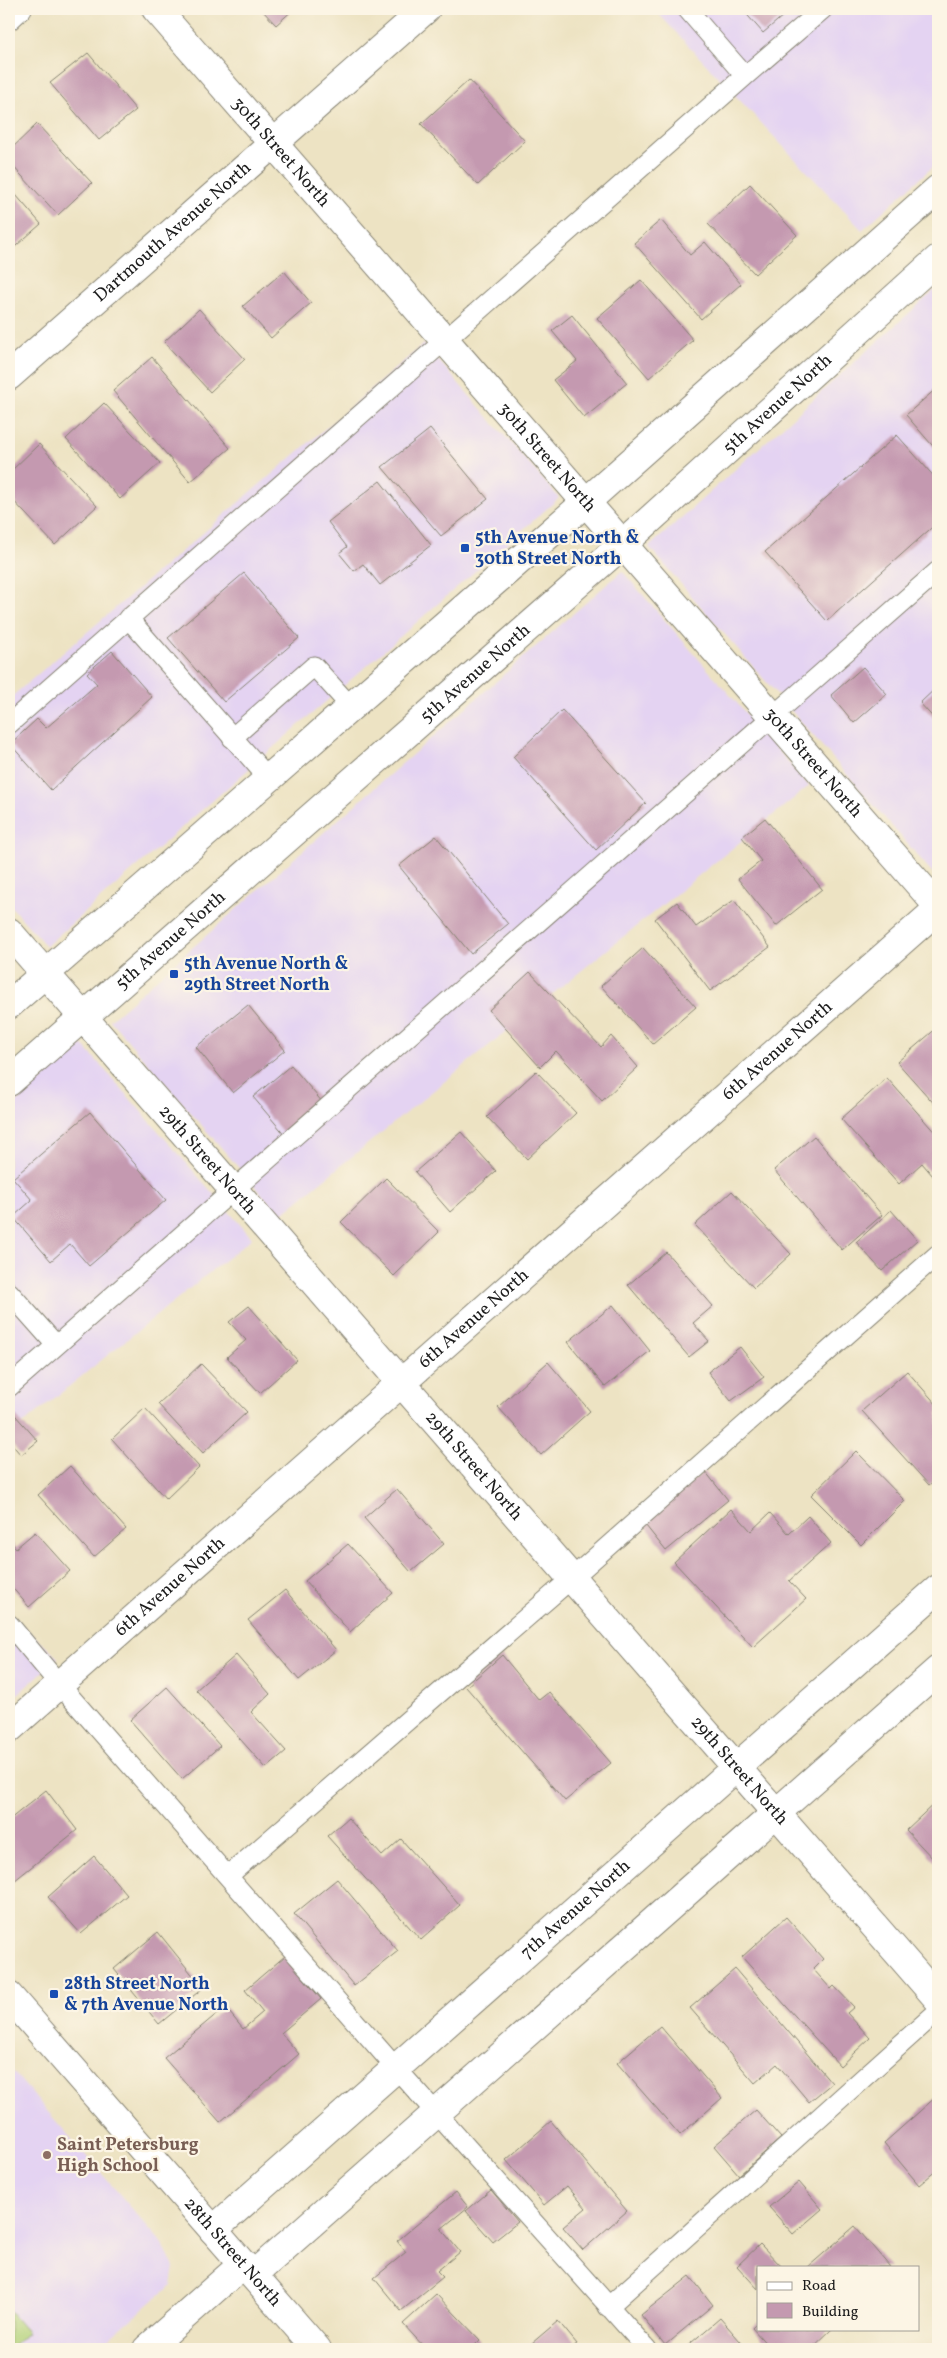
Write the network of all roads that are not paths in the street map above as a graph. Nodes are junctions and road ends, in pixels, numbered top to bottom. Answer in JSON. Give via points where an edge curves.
{"nodes":[{"id":1,"x":22,"y":9,"type":"edge"},
{"id":2,"x":156,"y":9,"type":"edge"},
{"id":3,"x":426,"y":9,"type":"edge"},
{"id":4,"x":687,"y":9,"type":"edge"},
{"id":5,"x":823,"y":9,"type":"edge"},
{"id":6,"x":9,"y":21,"type":"edge"},
{"id":7,"x":745,"y":76,"type":"junction"},
{"id":8,"x":273,"y":143,"type":"junction"},
{"id":9,"x":938,"y":190,"type":"edge"},
{"id":10,"x":938,"y":260,"type":"edge"},
{"id":11,"x":445,"y":340,"type":"junction"},
{"id":12,"x":9,"y":376,"type":"edge"},
{"id":13,"x":586,"y":502,"type":"junction"},
{"id":14,"x":622,"y":544,"type":"junction"},
{"id":15,"x":938,"y":571,"type":"edge"},
{"id":16,"x":128,"y":618,"type":"junction"},
{"id":17,"x":351,"y":707,"type":"junction"},
{"id":18,"x":773,"y":716,"type":"junction"},
{"id":19,"x":9,"y":724,"type":"edge"},
{"id":20,"x":232,"y":738,"type":"junction"},
{"id":21,"x":269,"y":778,"type":"junction"},
{"id":22,"x":938,"y":908,"type":"edge"},
{"id":23,"x":9,"y":932,"type":"edge"},
{"id":24,"x":45,"y":974,"type":"junction"},
{"id":25,"x":9,"y":1006,"type":"edge"},
{"id":26,"x":83,"y":1017,"type":"junction"},
{"id":27,"x":9,"y":1082,"type":"edge"},
{"id":28,"x":234,"y":1190,"type":"junction"},
{"id":29,"x":938,"y":1254,"type":"edge"},
{"id":30,"x":9,"y":1292,"type":"edge"},
{"id":31,"x":56,"y":1345,"type":"junction"},
{"id":32,"x":401,"y":1382,"type":"junction"},
{"id":33,"x":9,"y":1387,"type":"edge"},
{"id":34,"x":572,"y":1578,"type":"junction"},
{"id":35,"x":938,"y":1589,"type":"edge"},
{"id":36,"x":9,"y":1624,"type":"edge"},
{"id":37,"x":938,"y":1670,"type":"edge"},
{"id":38,"x":59,"y":1684,"type":"junction"},
{"id":39,"x":9,"y":1729,"type":"edge"},
{"id":40,"x":736,"y":1767,"type":"junction"},
{"id":41,"x":776,"y":1813,"type":"junction"},
{"id":42,"x":228,"y":1876,"type":"junction"},
{"id":43,"x":9,"y":1996,"type":"edge"},
{"id":44,"x":938,"y":1999,"type":"edge"},
{"id":45,"x":938,"y":2011,"type":"edge"},
{"id":46,"x":396,"y":2068,"type":"junction"},
{"id":47,"x":436,"y":2114,"type":"junction"},
{"id":48,"x":213,"y":2230,"type":"junction"},
{"id":49,"x":248,"y":2270,"type":"junction"},
{"id":50,"x":608,"y":2307,"type":"junction"},
{"id":51,"x":147,"y":2349,"type":"edge"},
{"id":52,"x":318,"y":2349,"type":"edge"},
{"id":53,"x":647,"y":2349,"type":"edge"}],
"edges":[{"from":1,"to":6,"type":"lane"},
{"from":2,"to":8,"type":"street","name":"30th Street North"},
{"from":3,"to":8,"type":"street","name":"Dartmouth Avenue North"},
{"from":4,"to":7,"type":"lane"},
{"from":5,"to":7,"type":"lane"},
{"from":7,"to":11,"type":"lane"},
{"from":8,"to":11,"type":"street","name":"30th Street North"},
{"from":8,"to":12,"type":"street","name":"Dartmouth Avenue North"},
{"from":9,"to":13,"type":"street"},
{"from":10,"to":14,"type":"street","name":"5th Avenue North"},
{"from":11,"to":13,"type":"street","name":"30th Street North"},
{"from":11,"to":16,"type":"lane"},
{"from":13,"to":14,"type":"street","name":"30th Street North"},
{"from":13,"to":17,"type":"street"},
{"from":14,"to":18,"type":"street","name":"30th Street North"},
{"from":14,"to":26,"type":"street","name":"5th Avenue North"},
{"from":15,"to":18,"type":"lane"},
{"from":16,"to":19,"type":"lane"},
{"from":16,"to":20,"type":"lane"},
{"from":17,"to":20,"type":"lane","via":[[314,666]]},
{"from":17,"to":21,"type":"street"},
{"from":18,"to":22,"type":"street","name":"30th Street North"},
{"from":18,"to":28,"type":"lane"},
{"from":20,"to":21,"type":"lane"},
{"from":21,"to":24,"type":"street"},
{"from":22,"to":32,"type":"street","name":"6th Avenue North"},
{"from":23,"to":24,"type":"street","name":"29th Street North"},
{"from":24,"to":25,"type":"street"},
{"from":24,"to":26,"type":"street","name":"29th Street North"},
{"from":26,"to":27,"type":"street","name":"5th Avenue North"},
{"from":26,"to":28,"type":"street","name":"29th Street North"},
{"from":28,"to":31,"type":"lane"},
{"from":28,"to":32,"type":"street","name":"29th Street North"},
{"from":29,"to":34,"type":"lane"},
{"from":30,"to":31,"type":"lane"},
{"from":31,"to":33,"type":"lane"},
{"from":32,"to":34,"type":"street","name":"29th Street North"},
{"from":32,"to":38,"type":"street","name":"6th Avenue North"},
{"from":34,"to":40,"type":"street","name":"29th Street North"},
{"from":34,"to":42,"type":"lane"},
{"from":35,"to":40,"type":"street","name":"7th Avenue North"},
{"from":36,"to":38,"type":"lane"},
{"from":37,"to":41,"type":"street"},
{"from":38,"to":39,"type":"street","name":"6th Avenue North"},
{"from":38,"to":42,"type":"lane"},
{"from":40,"to":41,"type":"street","name":"29th Street North"},
{"from":40,"to":46,"type":"street","name":"7th Avenue North"},
{"from":41,"to":44,"type":"street","name":"29th Street North"},
{"from":41,"to":47,"type":"street"},
{"from":42,"to":46,"type":"lane"},
{"from":43,"to":48,"type":"street","name":"28th Street North"},
{"from":45,"to":50,"type":"lane"},
{"from":46,"to":47,"type":"lane"},
{"from":46,"to":48,"type":"street","name":"7th Avenue North"},
{"from":47,"to":49,"type":"street"},
{"from":47,"to":50,"type":"lane"},
{"from":48,"to":49,"type":"street","name":"28th Street North"},
{"from":49,"to":51,"type":"street"},
{"from":49,"to":52,"type":"street","name":"28th Street North"},
{"from":50,"to":53,"type":"lane"}]}
